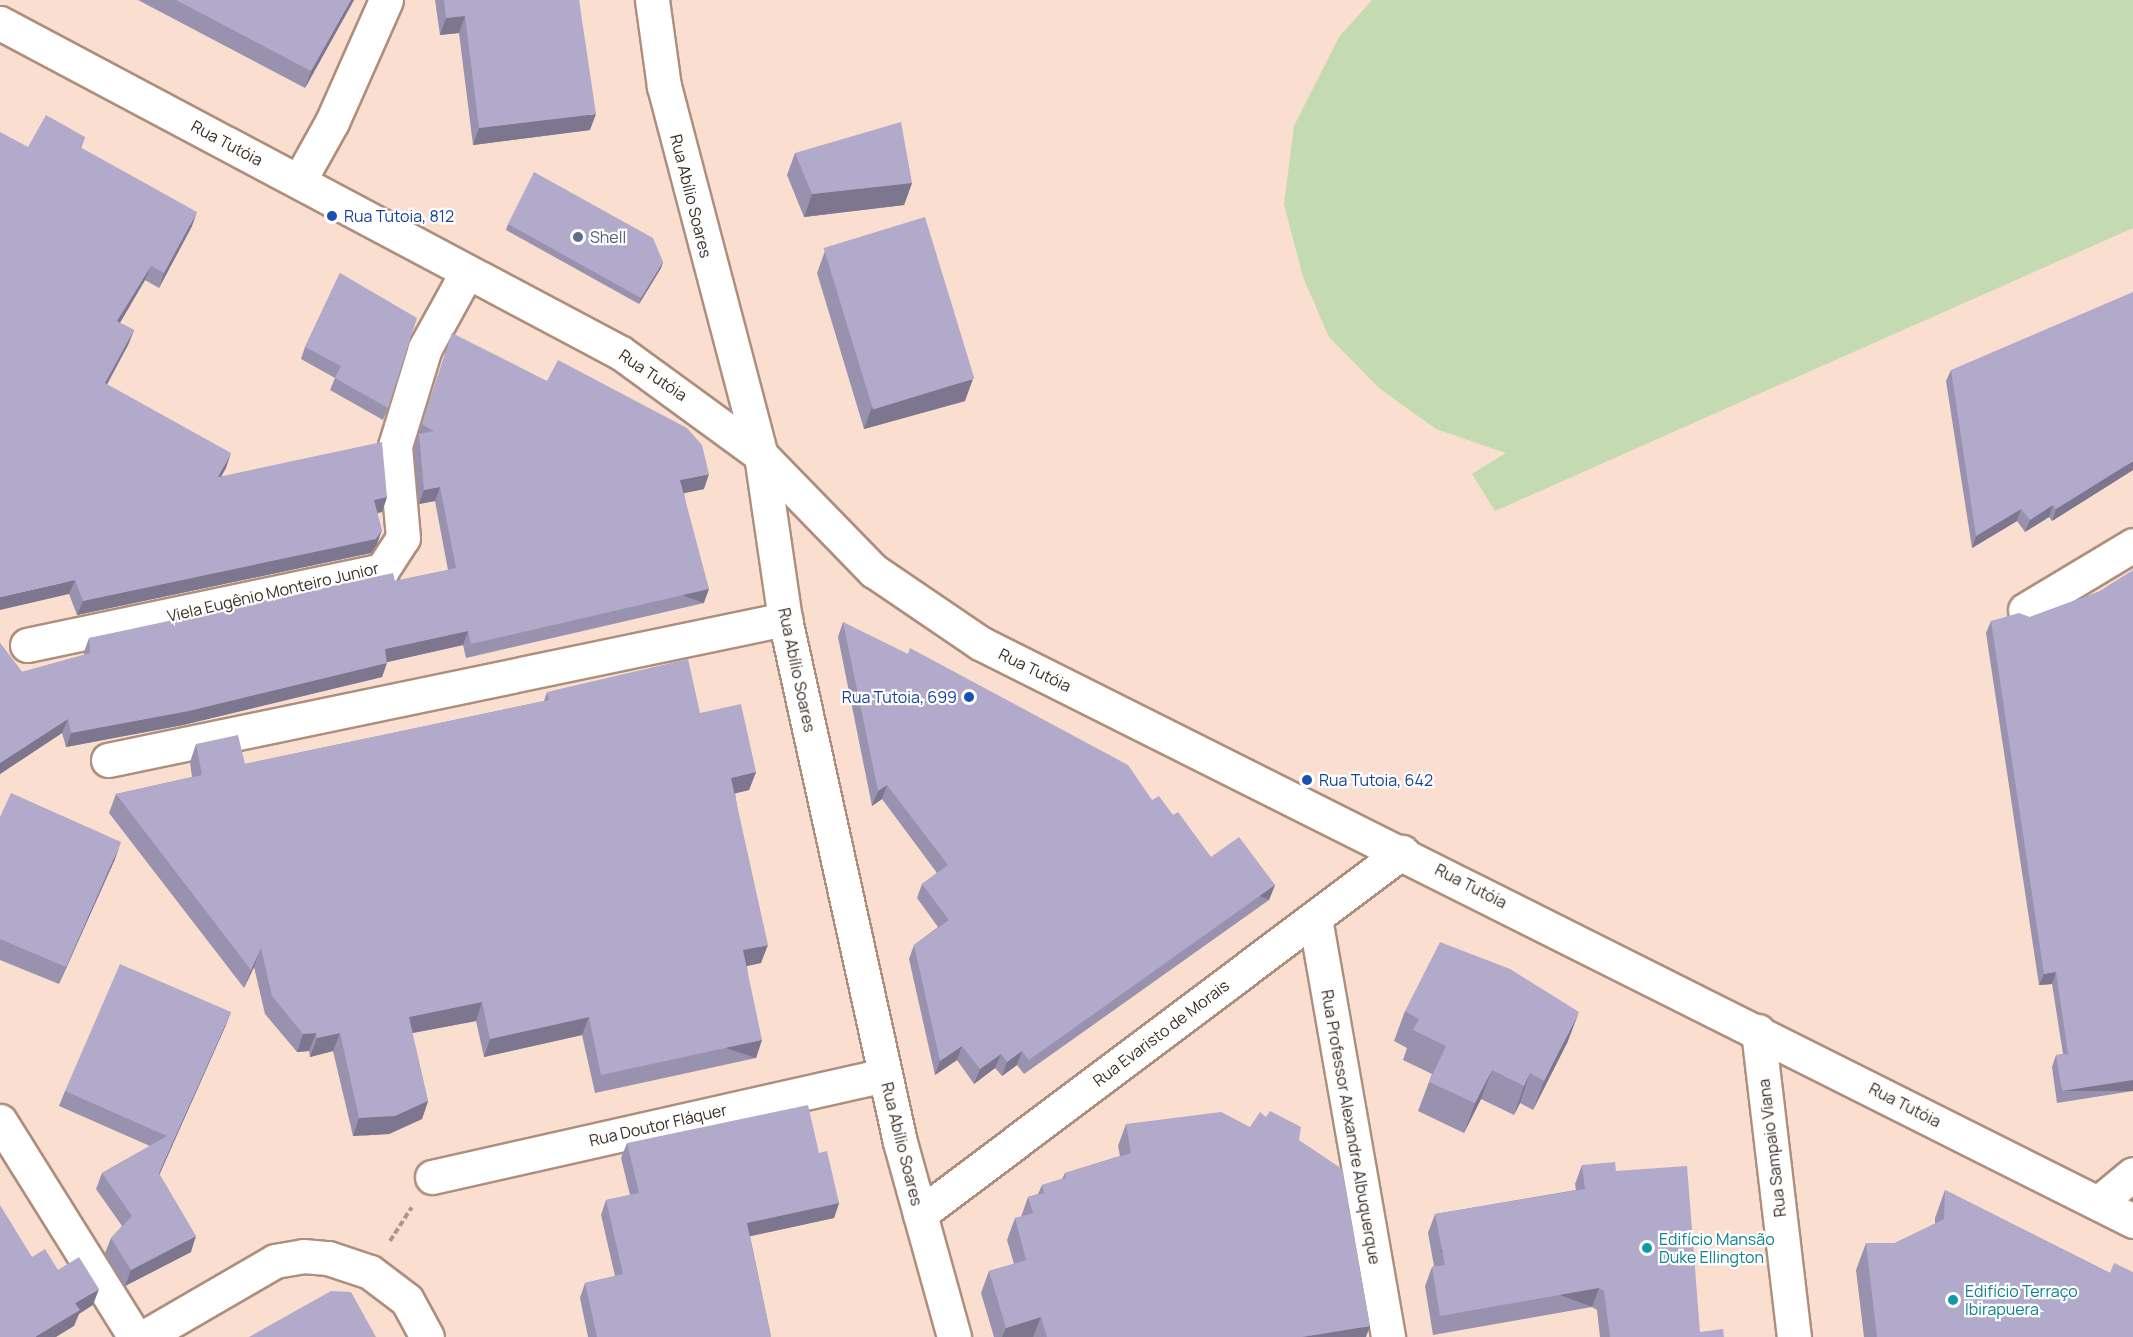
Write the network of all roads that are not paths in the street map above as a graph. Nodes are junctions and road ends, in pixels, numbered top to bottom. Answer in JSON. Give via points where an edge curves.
{"nodes":[{"id":1,"x":386,"y":0,"type":"edge"},
{"id":2,"x":652,"y":0,"type":"edge"},
{"id":3,"x":0,"y":23,"type":"edge"},
{"id":4,"x":299,"y":181,"type":"junction"},
{"id":5,"x":467,"y":272,"type":"junction"},
{"id":6,"x":760,"y":455,"type":"junction"},
{"id":7,"x":2133,"y":545,"type":"edge"},
{"id":8,"x":2025,"y":610,"type":"dead end"},
{"id":9,"x":785,"y":619,"type":"junction"},
{"id":10,"x":27,"y":645,"type":"dead end"},
{"id":11,"x":108,"y":760,"type":"dead end"},
{"id":12,"x":1402,"y":852,"type":"junction"},
{"id":13,"x":1315,"y":918,"type":"junction"},
{"id":14,"x":1758,"y":1031,"type":"junction"},
{"id":15,"x":885,"y":1075,"type":"junction"},
{"id":16,"x":0,"y":1120,"type":"edge"},
{"id":17,"x":2133,"y":1174,"type":"edge"},
{"id":18,"x":432,"y":1177,"type":"road end"},
{"id":19,"x":2098,"y":1203,"type":"junction"},
{"id":20,"x":920,"y":1214,"type":"junction"},
{"id":21,"x":2133,"y":1221,"type":"edge"},
{"id":22,"x":135,"y":1337,"type":"edge"},
{"id":23,"x":144,"y":1337,"type":"edge"},
{"id":24,"x":427,"y":1337,"type":"edge"},
{"id":25,"x":954,"y":1337,"type":"edge"},
{"id":26,"x":1388,"y":1337,"type":"edge"},
{"id":27,"x":1794,"y":1337,"type":"edge"}],
"edges":[{"from":1,"to":4,"type":"street","via":[[332,122]]},
{"from":2,"to":6,"type":"street","name":"Rua Abílio Soares","via":[[664,86]]},
{"from":3,"to":4,"type":"street","name":"Rua Tutóia"},
{"from":4,"to":5,"type":"street","name":"Rua Tutóia"},
{"from":5,"to":6,"type":"street","name":"Rua Tutóia","via":[[621,353]]},
{"from":5,"to":10,"type":"street","name":"Viela Eugênio Monteiro Junior","via":[[425,348],[395,446],[403,538],[382,570]]},
{"from":6,"to":9,"type":"street","name":"Rua Abílio Soares"},
{"from":6,"to":12,"type":"street","name":"Rua Tutóia","via":[[874,571],[980,643]]},
{"from":7,"to":8,"type":"street"},
{"from":9,"to":11,"type":"street"},
{"from":9,"to":15,"type":"street","name":"Rua Abílio Soares"},
{"from":12,"to":13,"type":"street","name":"Rua Evaristo de Morais"},
{"from":12,"to":14,"type":"street","name":"Rua Tutóia"},
{"from":13,"to":20,"type":"street","name":"Rua Evaristo de Morais"},
{"from":13,"to":26,"type":"street","name":"Rua Professor Alexandre Albuquerque"},
{"from":14,"to":19,"type":"street","name":"Rua Tutóia"},
{"from":14,"to":27,"type":"street","name":"Rua Sampaio Viana"},
{"from":15,"to":18,"type":"street","name":"Rua Doutor Fláquer"},
{"from":15,"to":20,"type":"street","name":"Rua Abílio Soares"},
{"from":16,"to":22,"type":"street"},
{"from":17,"to":19,"type":"street"},
{"from":19,"to":21,"type":"street","name":"Rua Tutóia"},
{"from":20,"to":25,"type":"street","name":"Rua Abílio Soares"},
{"from":23,"to":24,"type":"street","via":[[275,1261],[328,1258],[370,1272],[407,1300]]}]}
